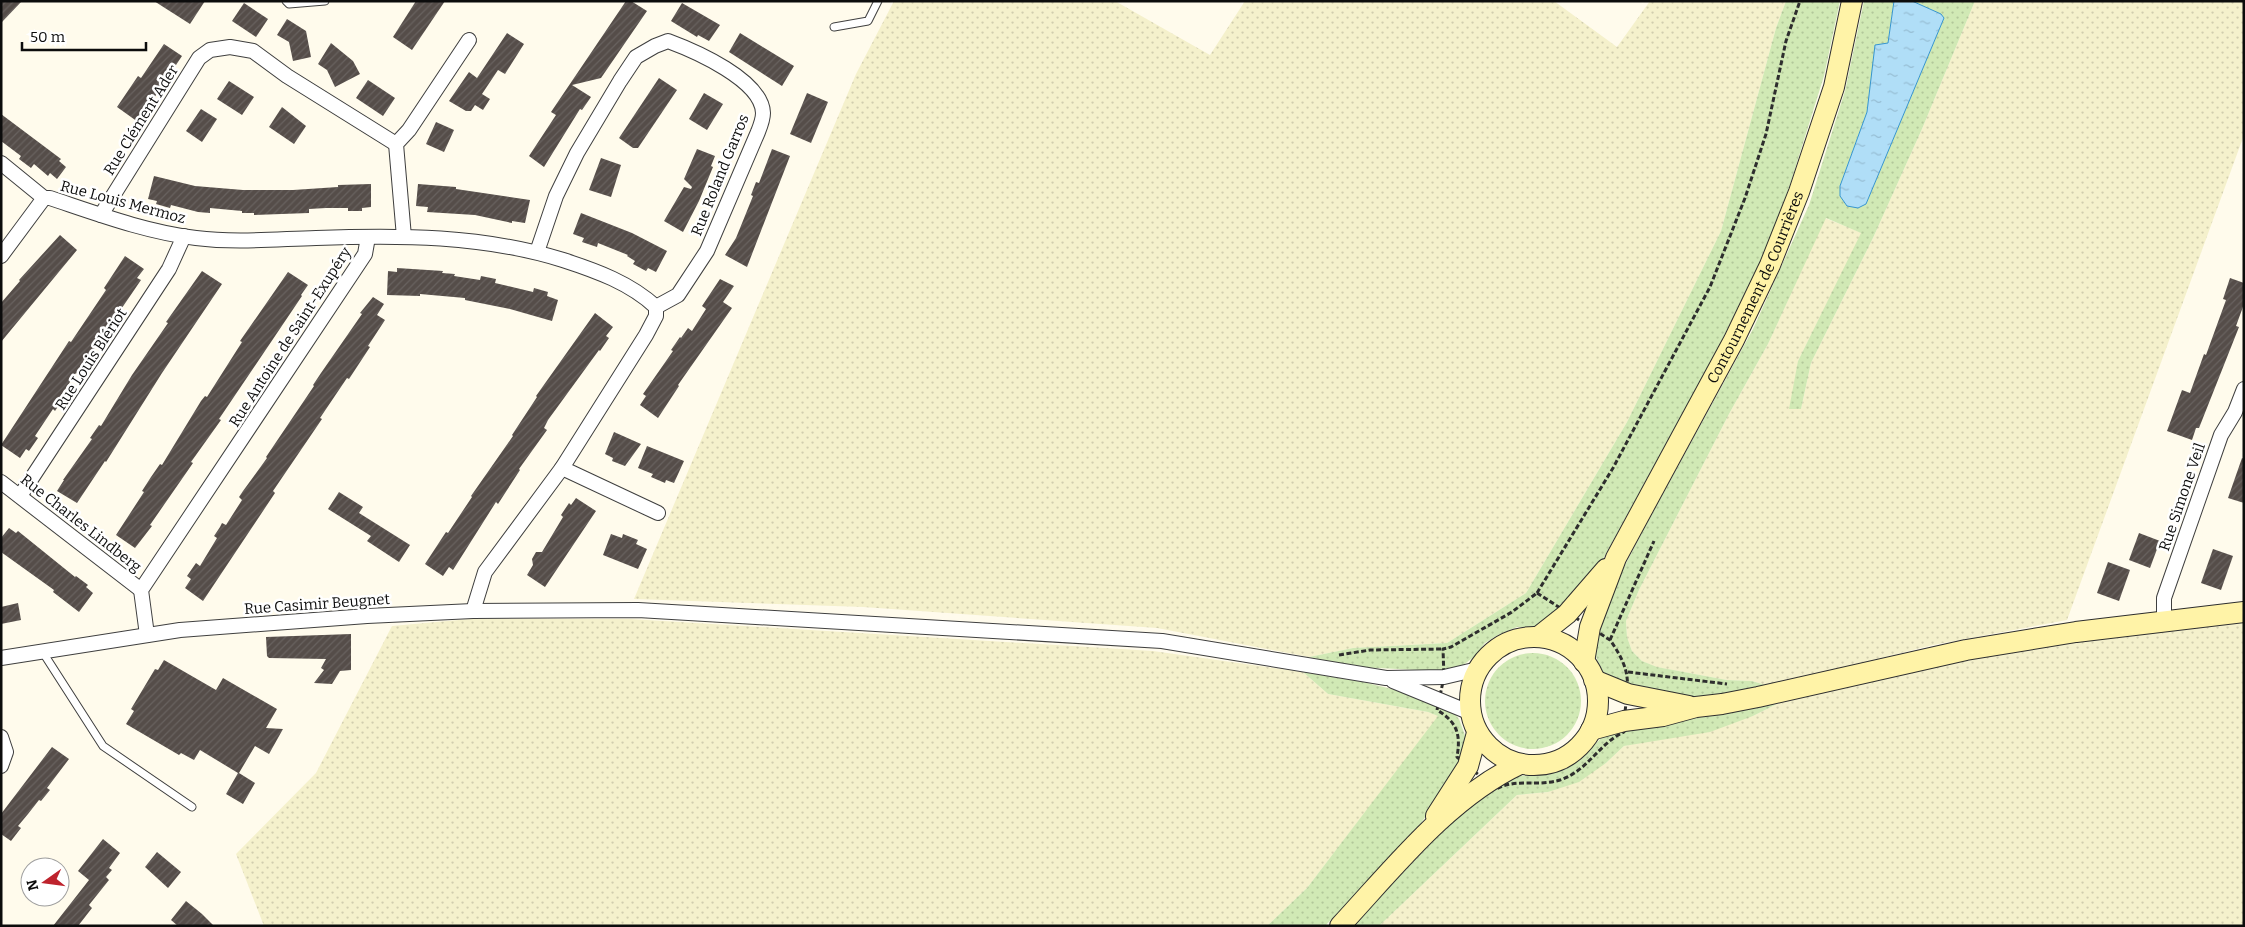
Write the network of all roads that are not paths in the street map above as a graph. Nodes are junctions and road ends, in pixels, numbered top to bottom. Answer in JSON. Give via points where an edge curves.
{"nodes":[{"id":1,"x":286,"y":1,"type":"edge"},
{"id":2,"x":326,"y":1,"type":"edge"},
{"id":3,"x":878,"y":1,"type":"edge"},
{"id":4,"x":1852,"y":1,"type":"edge"},
{"id":5,"x":834,"y":28,"type":"dead end"},
{"id":6,"x":469,"y":40,"type":"dead end"},
{"id":7,"x":396,"y":144,"type":"junction"},
{"id":8,"x":1,"y":163,"type":"edge"},
{"id":9,"x":44,"y":198,"type":"junction"},
{"id":10,"x":101,"y":215,"type":"junction"},
{"id":11,"x":184,"y":236,"type":"junction"},
{"id":12,"x":368,"y":237,"type":"junction"},
{"id":13,"x":404,"y":237,"type":"junction"},
{"id":14,"x":537,"y":252,"type":"junction"},
{"id":15,"x":1,"y":256,"type":"edge"},
{"id":16,"x":656,"y":308,"type":"junction"},
{"id":17,"x":2244,"y":390,"type":"edge"},
{"id":18,"x":562,"y":468,"type":"junction"},
{"id":19,"x":1,"y":482,"type":"edge"},
{"id":20,"x":20,"y":496,"type":"junction"},
{"id":21,"x":658,"y":512,"type":"dead end"},
{"id":22,"x":1616,"y":558,"type":"junction"},
{"id":23,"x":141,"y":590,"type":"junction"},
{"id":24,"x":473,"y":611,"type":"junction"},
{"id":25,"x":2244,"y":612,"type":"edge"},
{"id":26,"x":2164,"y":620,"type":"junction"},
{"id":27,"x":147,"y":635,"type":"junction"},
{"id":28,"x":1538,"y":637,"type":"junction"},
{"id":29,"x":42,"y":651,"type":"junction"},
{"id":30,"x":1,"y":658,"type":"edge"},
{"id":31,"x":1584,"y":662,"type":"junction"},
{"id":32,"x":1478,"y":669,"type":"junction"},
{"id":33,"x":1386,"y":678,"type":"junction"},
{"id":34,"x":1594,"y":680,"type":"junction"},
{"id":35,"x":1696,"y":707,"type":"junction"},
{"id":36,"x":1471,"y":714,"type":"junction"},
{"id":37,"x":1591,"y":730,"type":"junction"},
{"id":38,"x":1477,"y":732,"type":"junction"},
{"id":39,"x":1,"y":736,"type":"edge"},
{"id":40,"x":1520,"y":764,"type":"junction"},
{"id":41,"x":1,"y":766,"type":"edge"},
{"id":42,"x":192,"y":807,"type":"dead end"},
{"id":43,"x":1424,"y":835,"type":"junction"},
{"id":44,"x":1340,"y":926,"type":"edge"}],
"edges":[{"from":1,"to":2,"type":"lane","via":[[289,4]]},
{"from":3,"to":5,"type":"lane","via":[[868,21]]},
{"from":4,"to":22,"type":"main road","name":"Contournement de Courrières","via":[[1834,87],[1799,192],[1770,265],[1734,340]]},
{"from":6,"to":7,"type":"street","via":[[409,130]]},
{"from":7,"to":10,"type":"street","name":"Rue Clément Ader","via":[[286,76],[253,51],[230,47],[210,50],[200,58]]},
{"from":7,"to":13,"type":"street"},
{"from":8,"to":9,"type":"street","name":"Rue Louis Mermoz"},
{"from":9,"to":10,"type":"street","name":"Rue Louis Mermoz"},
{"from":9,"to":15,"type":"street"},
{"from":10,"to":11,"type":"street","name":"Rue Louis Mermoz"},
{"from":11,"to":12,"type":"street","name":"Rue Louis Mermoz","via":[[251,240]]},
{"from":11,"to":20,"type":"street","name":"Rue Louis Blériot","via":[[169,269]]},
{"from":12,"to":13,"type":"street","name":"Rue Antoine de Saint-Exupéry"},
{"from":12,"to":23,"type":"street","name":"Rue Antoine de Saint-Exupéry","via":[[365,254]]},
{"from":13,"to":14,"type":"street","name":"Rue Antoine de Saint-Exupéry","via":[[481,241]]},
{"from":14,"to":16,"type":"street","name":"Rue Antoine de Saint-Exupéry","via":[[603,274],[640,293]]},
{"from":14,"to":16,"type":"street","name":"Rue Roland Garros","via":[[556,196],[577,154],[636,57],[668,41],[693,50],[744,81],[756,94],[763,113],[758,132],[707,251],[678,295]]},
{"from":16,"to":18,"type":"street","via":[[656,316],[646,335]]},
{"from":17,"to":26,"type":"street","name":"Rue Simone Veil","via":[[2236,412],[2221,435],[2164,598]]},
{"from":18,"to":21,"type":"street"},
{"from":18,"to":24,"type":"street","via":[[485,572]]},
{"from":19,"to":20,"type":"street","name":"Rue Charles Lindberg"},
{"from":20,"to":23,"type":"street","name":"Rue Charles Lindberg"},
{"from":22,"to":28,"type":"main road","name":"Contournement de Courrières","via":[[1567,614]]},
{"from":22,"to":31,"type":"main road","name":"Contournement de Courrières","via":[[1590,627]]},
{"from":23,"to":27,"type":"street"},
{"from":24,"to":27,"type":"street","name":"Rue Casimir Beugnet","via":[[348,617]]},
{"from":24,"to":33,"type":"street","name":"Rue Casimir Beugnet","via":[[638,610],[1162,641]]},
{"from":25,"to":26,"type":"main road"},
{"from":26,"to":35,"type":"main road","via":[[1966,650],[1740,701]]},
{"from":27,"to":29,"type":"street","name":"Rue Casimir Beugnet"},
{"from":28,"to":31,"type":"main road","via":[[1564,645]]},
{"from":28,"to":32,"type":"main road","via":[[1510,642],[1492,653]]},
{"from":29,"to":30,"type":"street","name":"Rue Casimir Beugnet"},
{"from":29,"to":42,"type":"lane","via":[[103,746]]},
{"from":31,"to":34,"type":"main road"},
{"from":32,"to":33,"type":"street","via":[[1444,677]]},
{"from":32,"to":36,"type":"main road","via":[[1470,690]]},
{"from":33,"to":36,"type":"street"},
{"from":34,"to":35,"type":"main road","via":[[1628,694]]},
{"from":34,"to":37,"type":"main road","via":[[1598,705]]},
{"from":35,"to":37,"type":"main road"},
{"from":36,"to":38,"type":"main road"},
{"from":37,"to":40,"type":"main road","via":[[1574,752],[1561,760],[1548,764]]},
{"from":38,"to":40,"type":"main road","via":[[1495,753]]},
{"from":38,"to":43,"type":"main road","via":[[1468,766]]},
{"from":39,"to":41,"type":"street","via":[[6,752]]},
{"from":40,"to":43,"type":"main road","via":[[1487,782]]},
{"from":43,"to":44,"type":"main road"}]}
